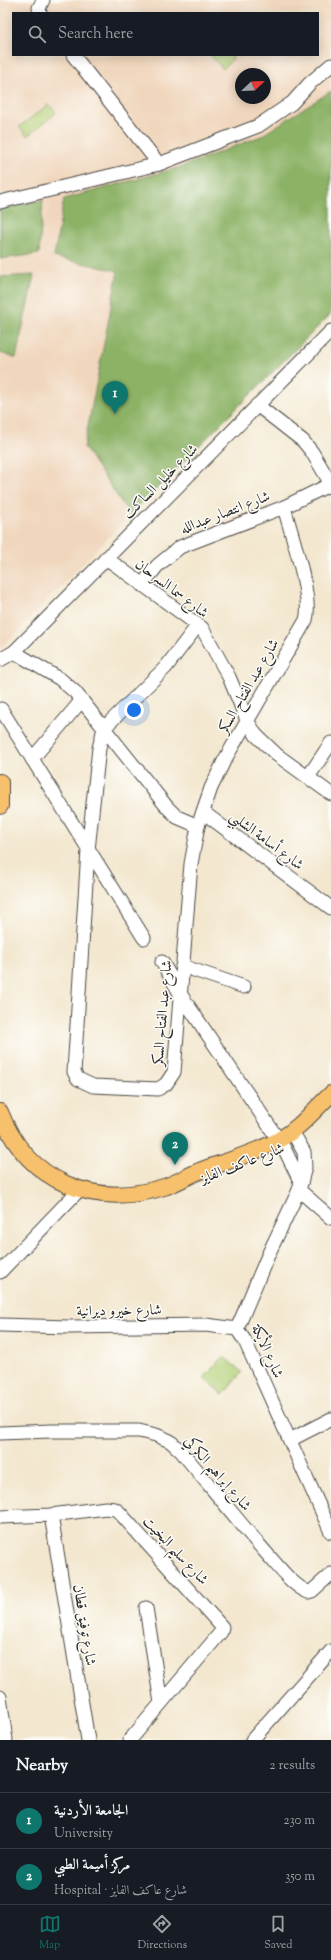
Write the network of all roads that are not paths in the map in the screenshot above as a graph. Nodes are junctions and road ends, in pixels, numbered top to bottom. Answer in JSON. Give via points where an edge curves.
{"nodes":[{"id":1,"x":43,"y":0,"type":"edge"},
{"id":2,"x":40,"y":12,"type":"edge"},
{"id":3,"x":74,"y":56,"type":"edge"},
{"id":4,"x":331,"y":65,"type":"edge"},
{"id":5,"x":159,"y":164,"type":"junction"},
{"id":6,"x":0,"y":202,"type":"edge"},
{"id":7,"x":331,"y":331,"type":"edge"},
{"id":8,"x":258,"y":405,"type":"junction"},
{"id":9,"x":331,"y":484,"type":"edge"},
{"id":10,"x":284,"y":507,"type":"junction"},
{"id":11,"x":106,"y":558,"type":"junction"},
{"id":12,"x":142,"y":585,"type":"junction"},
{"id":13,"x":198,"y":625,"type":"junction"},
{"id":14,"x":13,"y":652,"type":"junction"},
{"id":15,"x":0,"y":660,"type":"edge"},
{"id":16,"x":0,"y":670,"type":"edge"},
{"id":17,"x":82,"y":700,"type":"junction"},
{"id":18,"x":1,"y":708,"type":"dead end"},
{"id":19,"x":247,"y":720,"type":"junction"},
{"id":20,"x":104,"y":728,"type":"junction"},
{"id":21,"x":331,"y":743,"type":"edge"},
{"id":22,"x":32,"y":759,"type":"junction"},
{"id":23,"x":308,"y":778,"type":"junction"},
{"id":24,"x":0,"y":782,"type":"edge"},
{"id":25,"x":331,"y":794,"type":"edge"},
{"id":26,"x":0,"y":806,"type":"edge"},
{"id":27,"x":203,"y":812,"type":"junction"},
{"id":28,"x":198,"y":826,"type":"junction"},
{"id":29,"x":88,"y":850,"type":"junction"},
{"id":30,"x":331,"y":908,"type":"edge"},
{"id":31,"x":144,"y":938,"type":"dead end"},
{"id":32,"x":162,"y":962,"type":"dead end"},
{"id":33,"x":182,"y":966,"type":"junction"},
{"id":34,"x":244,"y":987,"type":"dead end"},
{"id":35,"x":180,"y":995,"type":"junction"},
{"id":36,"x":331,"y":1094,"type":"edge"},
{"id":37,"x":331,"y":1103,"type":"edge"},
{"id":38,"x":2,"y":1123,"type":"edge"},
{"id":39,"x":294,"y":1135,"type":"junction"},
{"id":40,"x":281,"y":1144,"type":"junction"},
{"id":41,"x":300,"y":1187,"type":"junction"},
{"id":42,"x":80,"y":1189,"type":"junction"},
{"id":43,"x":331,"y":1218,"type":"edge"},
{"id":44,"x":0,"y":1272,"type":"edge"},
{"id":45,"x":0,"y":1325,"type":"edge"},
{"id":46,"x":237,"y":1329,"type":"junction"},
{"id":47,"x":331,"y":1419,"type":"edge"},
{"id":48,"x":0,"y":1433,"type":"edge"},
{"id":49,"x":290,"y":1440,"type":"junction"},
{"id":50,"x":51,"y":1515,"type":"junction"},
{"id":51,"x":0,"y":1517,"type":"edge"},
{"id":52,"x":331,"y":1532,"type":"edge"},
{"id":53,"x":331,"y":1574,"type":"edge"},
{"id":54,"x":146,"y":1608,"type":"dead end"},
{"id":55,"x":331,"y":1651,"type":"edge"},
{"id":56,"x":0,"y":1697,"type":"edge"},
{"id":57,"x":161,"y":1703,"type":"junction"},
{"id":58,"x":6,"y":1740,"type":"edge"},
{"id":59,"x":88,"y":1740,"type":"edge"},
{"id":60,"x":130,"y":1740,"type":"edge"},
{"id":61,"x":252,"y":1740,"type":"edge"}],
"edges":[{"from":1,"to":2,"type":"street"},
{"from":3,"to":5,"type":"street"},
{"from":4,"to":5,"type":"street","via":[[292,103],[258,126]]},
{"from":5,"to":6,"type":"street"},
{"from":7,"to":8,"type":"street","name":"شارع خليل الساكت"},
{"from":8,"to":9,"type":"street","via":[[303,441]]},
{"from":8,"to":11,"type":"street","name":"شارع خليل الساكت"},
{"from":9,"to":10,"type":"street","name":"شارع انتصار عبدالله"},
{"from":10,"to":12,"type":"street","name":"شارع انتصار عبدالله","via":[[180,547],[157,566]]},
{"from":10,"to":19,"type":"street","name":"شارع عبد الفتاح السكر","via":[[308,611],[306,620]]},
{"from":11,"to":12,"type":"street","name":"شارع سما السرحان"},
{"from":11,"to":14,"type":"street","name":"شارع خليل الساكت"},
{"from":12,"to":13,"type":"street","name":"شارع سما السرحان"},
{"from":13,"to":19,"type":"street","name":"شارع سما السرحان","via":[[205,632],[229,677]]},
{"from":13,"to":20,"type":"street","via":[[166,667]]},
{"from":14,"to":15,"type":"street","name":"شارع خليل الساكت"},
{"from":14,"to":16,"type":"street","name":"شارع خليل الساكت"},
{"from":14,"to":17,"type":"street","via":[[60,679]]},
{"from":17,"to":20,"type":"street"},
{"from":17,"to":22,"type":"street"},
{"from":18,"to":22,"type":"street"},
{"from":19,"to":23,"type":"street","name":"شارع سما السرحان","via":[[266,745]]},
{"from":19,"to":27,"type":"street","name":"شارع عبد الفتاح السكر","via":[[224,761]]},
{"from":20,"to":28,"type":"street","via":[[167,807],[177,817]]},
{"from":20,"to":29,"type":"street","name":"شارع عبد الفتاح السكر","via":[[97,761]]},
{"from":21,"to":23,"type":"street"},
{"from":22,"to":29,"type":"street"},
{"from":23,"to":25,"type":"street","name":"شارع سما السرحان"},
{"from":24,"to":26,"type":"main road"},
{"from":27,"to":28,"type":"street","name":"شارع عبد الفتاح السكر"},
{"from":27,"to":30,"type":"street","name":"شارع أسامة الشلبي"},
{"from":28,"to":33,"type":"street","name":"شارع عبد الفتاح السكر","via":[[191,864]]},
{"from":29,"to":31,"type":"street"},
{"from":29,"to":35,"type":"street","name":"شارع عبد الفتاح السكر","via":[[75,1077],[93,1086],[158,1089],[163,1087],[174,1072]]},
{"from":32,"to":35,"type":"street"},
{"from":33,"to":34,"type":"street"},
{"from":33,"to":35,"type":"street","name":"شارع عبد الفتاح السكر"},
{"from":35,"to":40,"type":"street"},
{"from":36,"to":39,"type":"main road","name":"شارع عاكف الفايز"},
{"from":37,"to":39,"type":"main road","name":"شارع عاكف الفايز"},
{"from":38,"to":42,"type":"main road","name":"شارع عاكف الفايز","via":[[19,1148],[37,1167],[64,1184]]},
{"from":39,"to":40,"type":"main road","name":"شارع عاكف الفايز"},
{"from":39,"to":41,"type":"street","name":"شارع الأيكة","via":[[304,1152],[306,1162]]},
{"from":40,"to":41,"type":"street"},
{"from":40,"to":42,"type":"main road","name":"شارع عاكف الفايز","via":[[204,1178],[194,1181],[183,1180],[163,1188],[128,1195],[104,1195]]},
{"from":41,"to":43,"type":"street"},
{"from":41,"to":46,"type":"street","name":"شارع الأيكة"},
{"from":42,"to":44,"type":"street"},
{"from":45,"to":46,"type":"street","name":"شارع خيرو ديرانية","via":[[206,1325]]},
{"from":46,"to":49,"type":"street","name":"شارع الأيكة","via":[[245,1341]]},
{"from":47,"to":49,"type":"street"},
{"from":48,"to":53,"type":"street","name":"شارع إبراهيم الكركي","via":[[124,1430],[156,1435],[170,1441],[181,1451],[254,1539],[302,1589],[312,1591]]},
{"from":49,"to":52,"type":"street","name":"شارع الأيكة"},
{"from":50,"to":51,"type":"street","name":"شارع سليم البخيت"},
{"from":50,"to":57,"type":"street","name":"شارع سليم البخيت","via":[[115,1509],[222,1627],[221,1632]]},
{"from":50,"to":59,"type":"street","name":"شارع توفيق قطان"},
{"from":54,"to":57,"type":"street"},
{"from":55,"to":61,"type":"street"},
{"from":56,"to":58,"type":"street"},
{"from":57,"to":60,"type":"street","name":"شارع سليم البخيت"}]}
